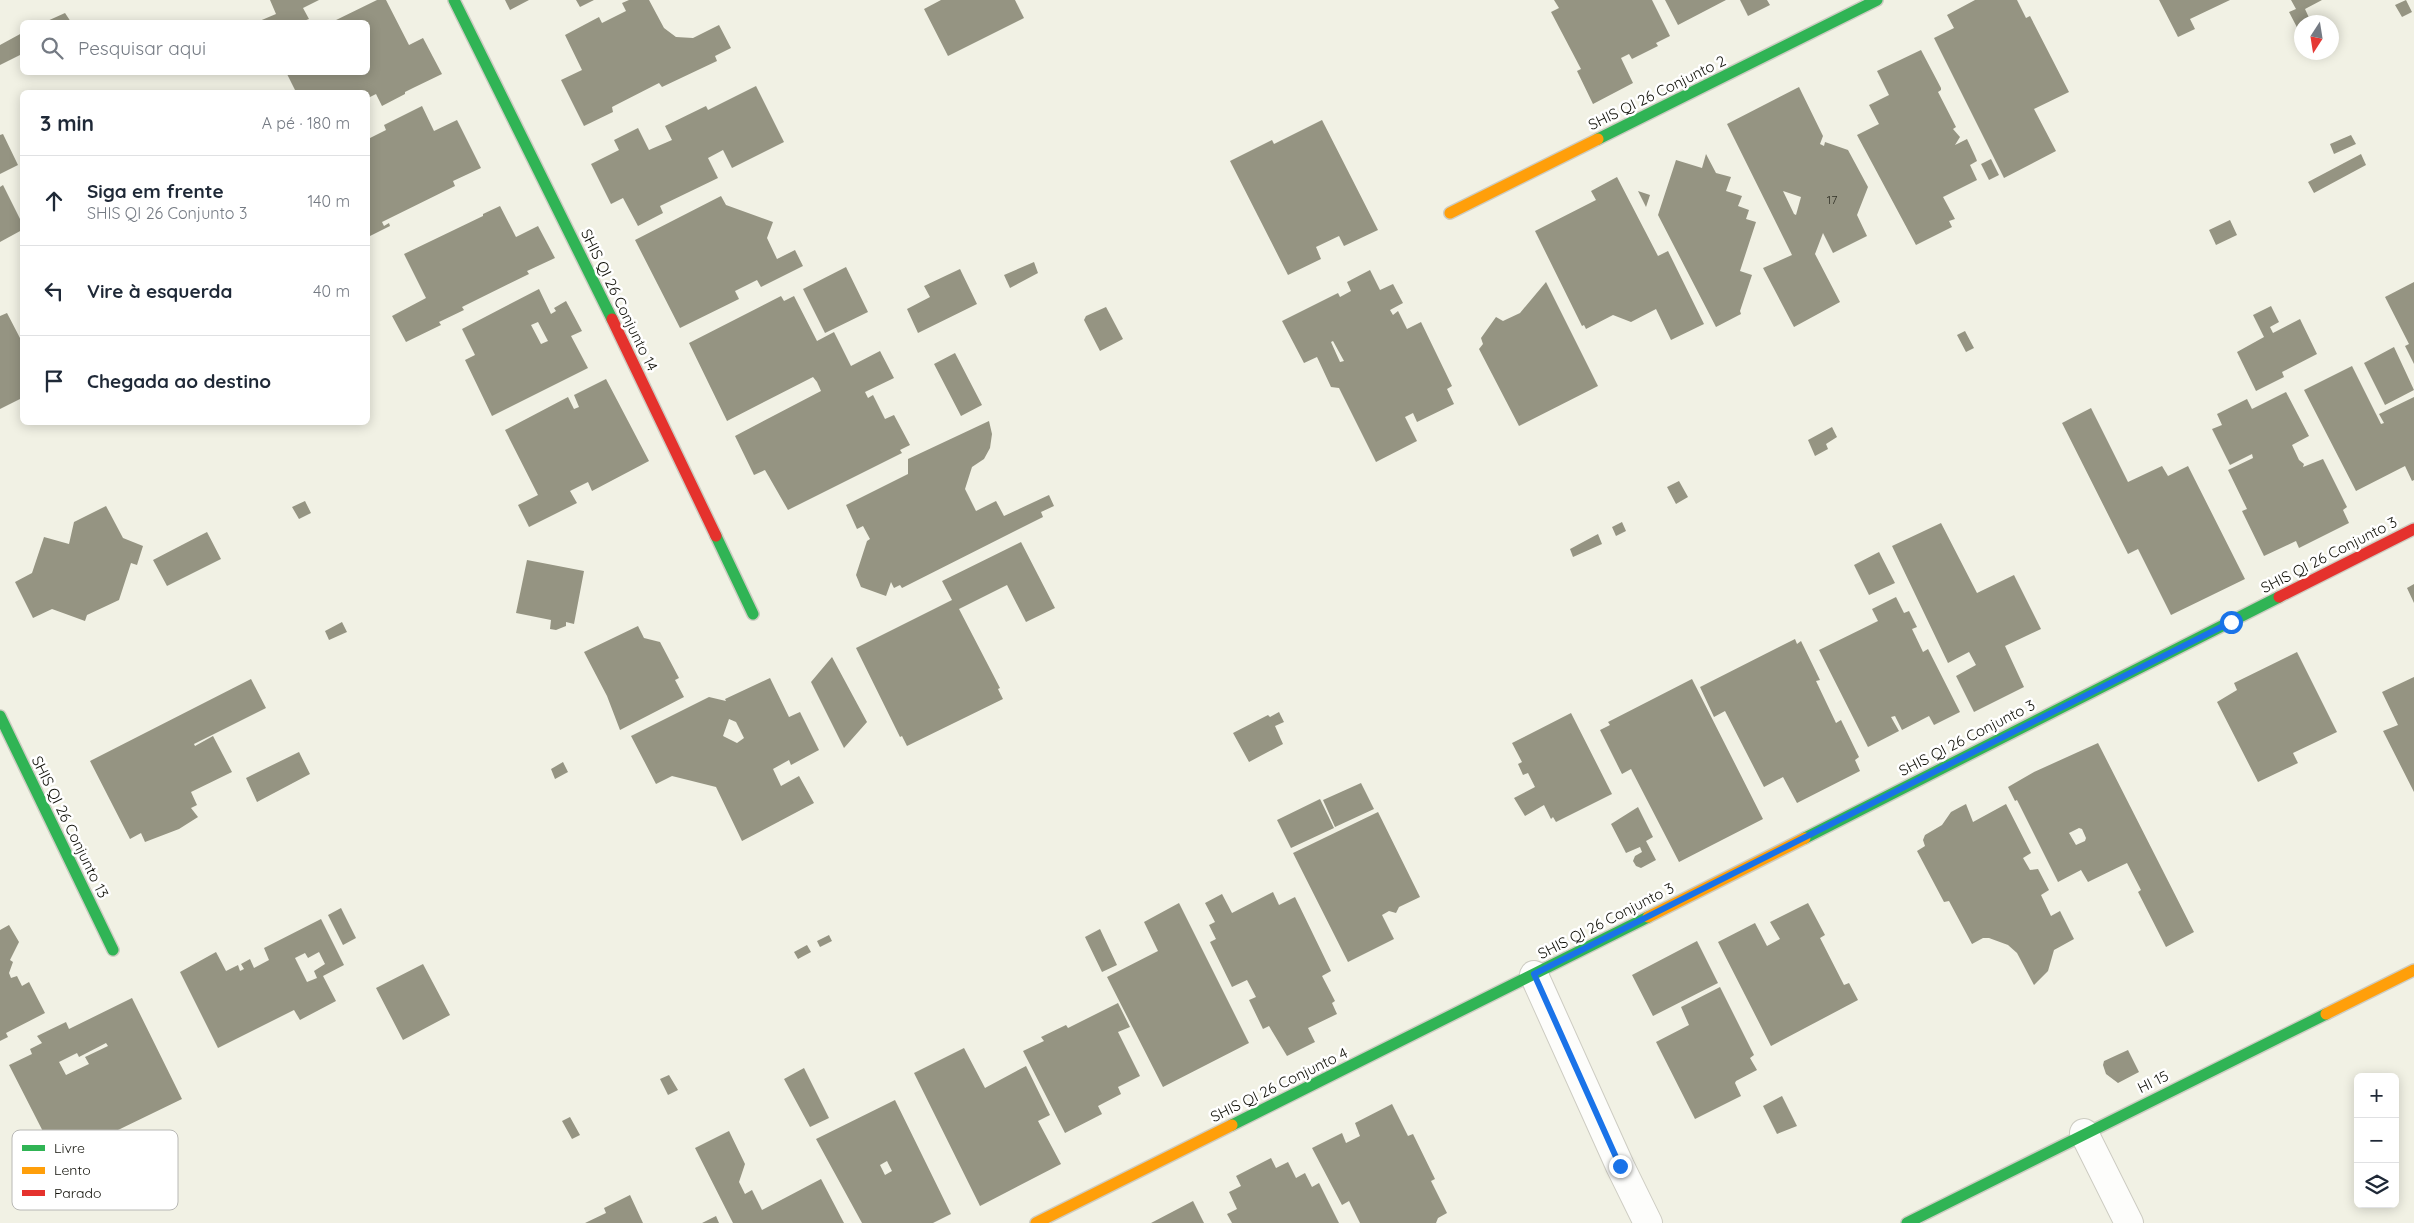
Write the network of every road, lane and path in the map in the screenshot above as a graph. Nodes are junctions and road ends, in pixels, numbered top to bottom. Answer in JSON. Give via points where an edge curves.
{"nodes":[{"id":1,"x":454,"y":0,"type":"edge"},
{"id":2,"x":1877,"y":0,"type":"edge"},
{"id":3,"x":1450,"y":212,"type":"dead end"},
{"id":4,"x":2414,"y":529,"type":"edge"},
{"id":5,"x":753,"y":614,"type":"dead end"},
{"id":6,"x":0,"y":716,"type":"edge"},
{"id":7,"x":113,"y":950,"type":"dead end"},
{"id":8,"x":2414,"y":970,"type":"edge"},
{"id":9,"x":1534,"y":974,"type":"junction"},
{"id":10,"x":2084,"y":1133,"type":"junction"},
{"id":11,"x":1036,"y":1223,"type":"edge"},
{"id":12,"x":1648,"y":1223,"type":"edge"},
{"id":13,"x":1906,"y":1223,"type":"edge"},
{"id":14,"x":2129,"y":1223,"type":"edge"}],
"edges":[{"from":1,"to":5,"type":"street","name":"SHIS QI 26 Conjunto 14","via":[[637,370]]},
{"from":2,"to":3,"type":"street","name":"SHIS QI 26 Conjunto 2"},
{"from":4,"to":9,"type":"street","name":"SHIS QI 26 Conjunto 3"},
{"from":6,"to":7,"type":"street","name":"SHIS QI 26 Conjunto 13"},
{"from":8,"to":10,"type":"street","name":"HI 15"},
{"from":9,"to":11,"type":"street","name":"SHIS QI 26 Conjunto 4"},
{"from":9,"to":12,"type":"street"},
{"from":10,"to":13,"type":"street","name":"HI 15"},
{"from":10,"to":14,"type":"street"}]}
